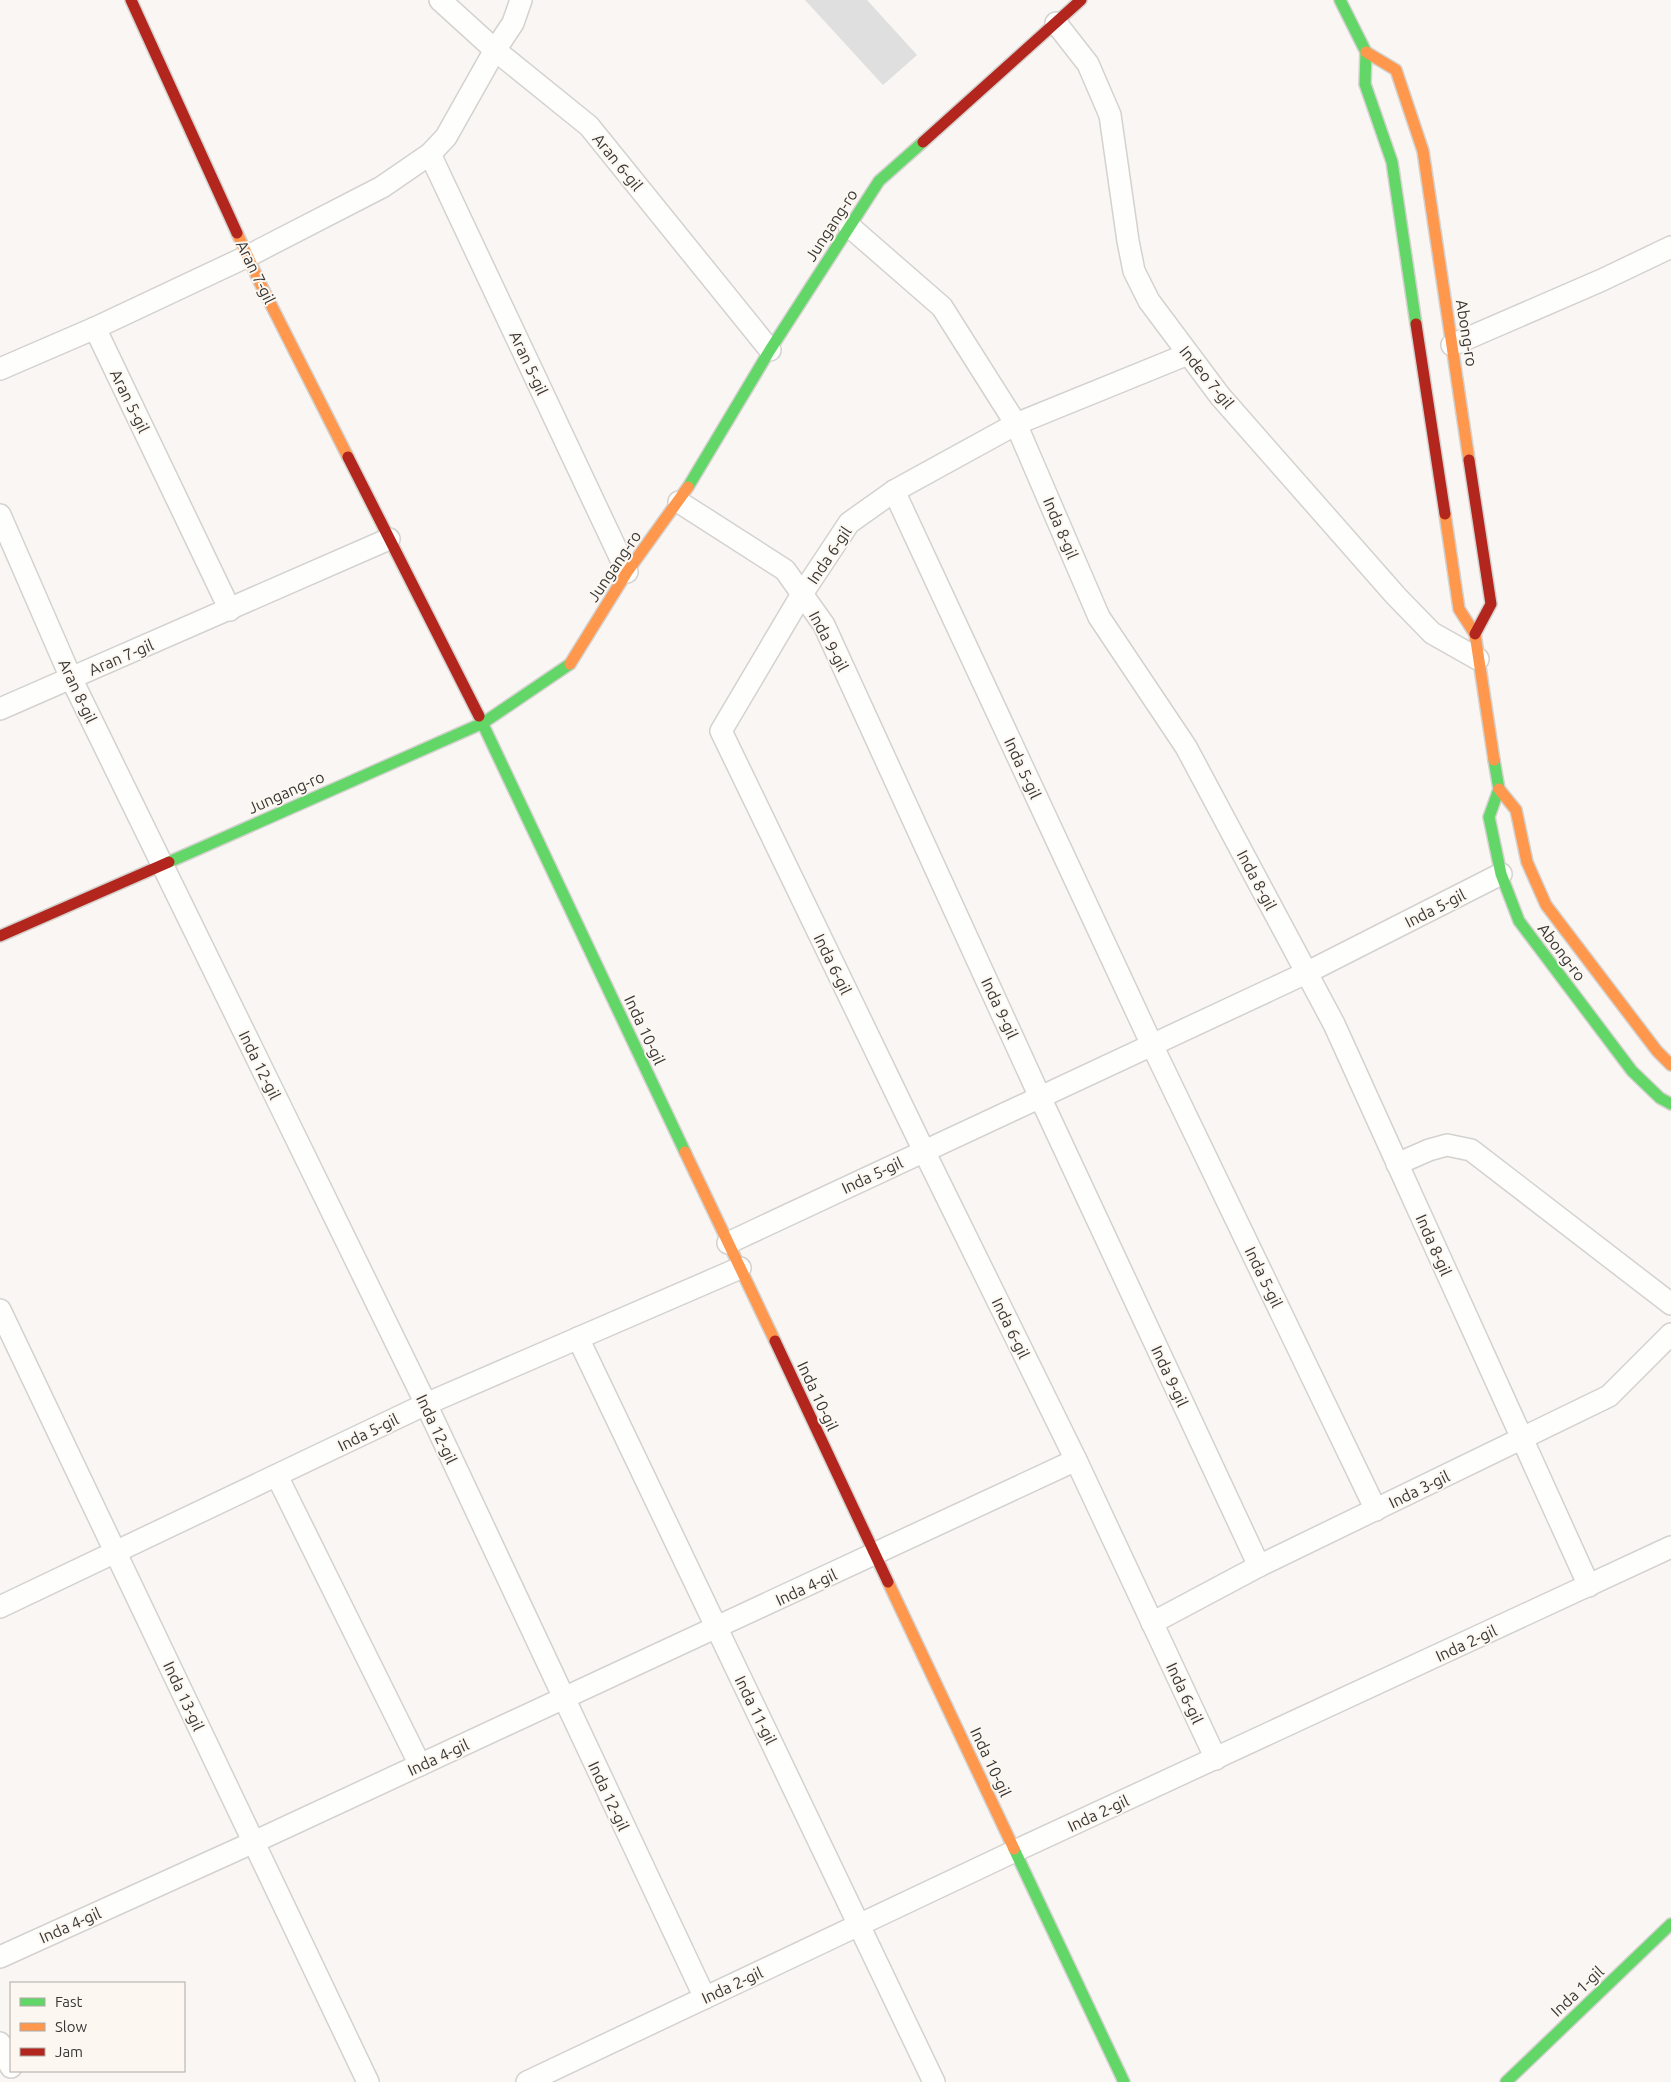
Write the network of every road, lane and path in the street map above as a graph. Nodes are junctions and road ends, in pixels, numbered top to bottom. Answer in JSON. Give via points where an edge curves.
{"nodes":[{"id":1,"x":131,"y":0,"type":"edge"},
{"id":2,"x":440,"y":0,"type":"edge"},
{"id":3,"x":521,"y":0,"type":"edge"},
{"id":4,"x":1081,"y":0,"type":"edge"},
{"id":5,"x":1340,"y":0,"type":"edge"},
{"id":6,"x":1056,"y":23,"type":"junction"},
{"id":7,"x":495,"y":50,"type":"junction"},
{"id":8,"x":1366,"y":52,"type":"junction"},
{"id":9,"x":430,"y":154,"type":"junction"},
{"id":10,"x":849,"y":226,"type":"junction"},
{"id":11,"x":1671,"y":247,"type":"edge"},
{"id":12,"x":248,"y":256,"type":"junction"},
{"id":13,"x":95,"y":328,"type":"junction"},
{"id":14,"x":1452,"y":345,"type":"junction"},
{"id":15,"x":770,"y":350,"type":"junction"},
{"id":16,"x":1188,"y":354,"type":"junction"},
{"id":17,"x":0,"y":369,"type":"edge"},
{"id":18,"x":1016,"y":424,"type":"junction"},
{"id":19,"x":894,"y":491,"type":"junction"},
{"id":20,"x":679,"y":502,"type":"junction"},
{"id":21,"x":0,"y":515,"type":"edge"},
{"id":22,"x":390,"y":539,"type":"junction"},
{"id":23,"x":6,"y":544,"type":"edge"},
{"id":24,"x":627,"y":572,"type":"junction"},
{"id":25,"x":802,"y":594,"type":"junction"},
{"id":26,"x":230,"y":610,"type":"junction"},
{"id":27,"x":1475,"y":634,"type":"junction"},
{"id":28,"x":1478,"y":659,"type":"junction"},
{"id":29,"x":71,"y":678,"type":"junction"},
{"id":30,"x":0,"y":709,"type":"edge"},
{"id":31,"x":483,"y":723,"type":"junction"},
{"id":32,"x":1499,"y":789,"type":"junction"},
{"id":33,"x":162,"y":864,"type":"junction"},
{"id":34,"x":1501,"y":874,"type":"junction"},
{"id":35,"x":0,"y":936,"type":"edge"},
{"id":36,"x":1306,"y":973,"type":"junction"},
{"id":37,"x":1152,"y":1044,"type":"junction"},
{"id":38,"x":1671,"y":1065,"type":"edge"},
{"id":39,"x":1040,"y":1097,"type":"junction"},
{"id":40,"x":1671,"y":1104,"type":"edge"},
{"id":41,"x":924,"y":1151,"type":"junction"},
{"id":42,"x":1397,"y":1164,"type":"junction"},
{"id":43,"x":728,"y":1242,"type":"junction"},
{"id":44,"x":740,"y":1268,"type":"junction"},
{"id":45,"x":1671,"y":1304,"type":"edge"},
{"id":46,"x":0,"y":1310,"type":"edge"},
{"id":47,"x":1671,"y":1334,"type":"edge"},
{"id":48,"x":578,"y":1338,"type":"junction"},
{"id":49,"x":426,"y":1404,"type":"junction"},
{"id":50,"x":1522,"y":1440,"type":"junction"},
{"id":51,"x":1076,"y":1460,"type":"junction"},
{"id":52,"x":277,"y":1476,"type":"junction"},
{"id":53,"x":1376,"y":1510,"type":"junction"},
{"id":54,"x":1671,"y":1547,"type":"edge"},
{"id":55,"x":116,"y":1553,"type":"junction"},
{"id":56,"x":875,"y":1555,"type":"junction"},
{"id":57,"x":1259,"y":1566,"type":"junction"},
{"id":58,"x":1588,"y":1586,"type":"junction"},
{"id":59,"x":0,"y":1607,"type":"edge"},
{"id":60,"x":1152,"y":1623,"type":"junction"},
{"id":61,"x":716,"y":1629,"type":"junction"},
{"id":62,"x":564,"y":1699,"type":"junction"},
{"id":63,"x":1216,"y":1759,"type":"junction"},
{"id":64,"x":420,"y":1766,"type":"junction"},
{"id":65,"x":254,"y":1842,"type":"junction"},
{"id":66,"x":1015,"y":1851,"type":"junction"},
{"id":67,"x":1671,"y":1924,"type":"edge"},
{"id":68,"x":860,"y":1925,"type":"junction"},
{"id":69,"x":0,"y":1957,"type":"edge"},
{"id":70,"x":706,"y":1998,"type":"junction"},
{"id":71,"x":0,"y":2043,"type":"edge"},
{"id":72,"x":10,"y":2065,"type":"edge"},
{"id":73,"x":368,"y":2082,"type":"edge"},
{"id":74,"x":527,"y":2082,"type":"edge"},
{"id":75,"x":934,"y":2082,"type":"edge"},
{"id":76,"x":1124,"y":2082,"type":"edge"},
{"id":77,"x":1506,"y":2082,"type":"edge"}],
"edges":[{"from":1,"to":12,"type":"main road","name":"Aran 7-gil"},
{"from":2,"to":7,"type":"street","name":"Aran 6-gil"},
{"from":3,"to":7,"type":"street","via":[[513,23]]},
{"from":4,"to":6,"type":"main road","name":"Jungang-ro"},
{"from":5,"to":8,"type":"main road"},
{"from":6,"to":10,"type":"main road","name":"Jungang-ro","via":[[879,181]]},
{"from":6,"to":16,"type":"street","name":"Indeo 7-gil","via":[[1088,64],[1110,115],[1134,270],[1149,301]]},
{"from":7,"to":9,"type":"street","via":[[446,137]]},
{"from":7,"to":15,"type":"street","name":"Aran 6-gil","via":[[589,126]]},
{"from":8,"to":14,"type":"main road","name":"Abong-ro","via":[[1396,70],[1423,151]]},
{"from":8,"to":27,"type":"main road","name":"Abong-ro","via":[[1364,84],[1392,162],[1459,608]]},
{"from":9,"to":12,"type":"street","via":[[382,187]]},
{"from":9,"to":24,"type":"street","name":"Aran 5-gil"},
{"from":10,"to":15,"type":"main road","name":"Jungang-ro"},
{"from":10,"to":18,"type":"street","name":"Inda 8-gil","via":[[942,307]]},
{"from":11,"to":14,"type":"street"},
{"from":12,"to":13,"type":"street"},
{"from":12,"to":22,"type":"main road","name":"Aran 7-gil"},
{"from":13,"to":17,"type":"street"},
{"from":13,"to":26,"type":"street","name":"Aran 5-gil"},
{"from":14,"to":27,"type":"main road","name":"Abong-ro","via":[[1491,604]]},
{"from":15,"to":20,"type":"main road","name":"Jungang-ro"},
{"from":16,"to":18,"type":"street","name":"Inda 6-gil"},
{"from":16,"to":28,"type":"street","name":"Indeo 7-gil","via":[[1220,396],[1432,634]]},
{"from":18,"to":19,"type":"street","name":"Inda 6-gil"},
{"from":18,"to":36,"type":"street","name":"Inda 8-gil","via":[[1099,617],[1186,747]]},
{"from":19,"to":25,"type":"street","name":"Inda 6-gil","via":[[849,523]]},
{"from":19,"to":37,"type":"street","name":"Inda 5-gil"},
{"from":20,"to":24,"type":"main road","name":"Jungang-ro"},
{"from":20,"to":25,"type":"street","name":"Inda 9-gil","via":[[785,570]]},
{"from":21,"to":23,"type":"street","name":"Aran 8-gil"},
{"from":22,"to":26,"type":"street","name":"Aran 7-gil"},
{"from":22,"to":31,"type":"main road","name":"Aran 7-gil"},
{"from":23,"to":29,"type":"street","name":"Aran 8-gil"},
{"from":24,"to":31,"type":"main road","name":"Jungang-ro","via":[[568,668]]},
{"from":25,"to":39,"type":"street","name":"Inda 9-gil","via":[[824,625]]},
{"from":25,"to":41,"type":"street","name":"Inda 6-gil","via":[[721,730]]},
{"from":26,"to":29,"type":"street","name":"Aran 7-gil"},
{"from":27,"to":28,"type":"main road","name":"Abong-ro"},
{"from":28,"to":32,"type":"main road","name":"Abong-ro"},
{"from":29,"to":30,"type":"street","name":"Aran 7-gil"},
{"from":29,"to":33,"type":"street","name":"Aran 8-gil"},
{"from":31,"to":33,"type":"main road","name":"Jungang-ro"},
{"from":31,"to":43,"type":"main road","name":"Inda 10-gil"},
{"from":32,"to":34,"type":"main road","name":"Abong-ro","via":[[1489,817]]},
{"from":32,"to":38,"type":"main road","name":"Abong-ro","via":[[1516,810],[1528,862],[1546,905]]},
{"from":33,"to":35,"type":"main road","name":"Jungang-ro"},
{"from":33,"to":49,"type":"street","name":"Inda 12-gil"},
{"from":34,"to":36,"type":"street","name":"Inda 5-gil"},
{"from":34,"to":40,"type":"main road","name":"Abong-ro","via":[[1519,921],[1632,1071],[1660,1098]]},
{"from":36,"to":37,"type":"street","name":"Inda 5-gil"},
{"from":36,"to":42,"type":"street","name":"Inda 8-gil","via":[[1334,1024]]},
{"from":37,"to":39,"type":"street","name":"Inda 5-gil"},
{"from":37,"to":53,"type":"street","name":"Inda 5-gil"},
{"from":39,"to":41,"type":"street","name":"Inda 5-gil"},
{"from":39,"to":57,"type":"street","name":"Inda 9-gil"},
{"from":41,"to":43,"type":"street","name":"Inda 5-gil"},
{"from":41,"to":51,"type":"street","name":"Inda 6-gil"},
{"from":42,"to":45,"type":"street","via":[[1446,1145],[1471,1150]]},
{"from":42,"to":50,"type":"street","name":"Inda 8-gil"},
{"from":43,"to":44,"type":"main road","name":"Inda 10-gil"},
{"from":44,"to":48,"type":"street","name":"Inda 5-gil"},
{"from":44,"to":56,"type":"main road","name":"Inda 10-gil"},
{"from":46,"to":55,"type":"street","name":"Inda 13-gil"},
{"from":47,"to":50,"type":"street","name":"Inda 3-gil","via":[[1609,1396]]},
{"from":48,"to":49,"type":"street","name":"Inda 5-gil"},
{"from":48,"to":61,"type":"street","name":"Inda 11-gil"},
{"from":49,"to":52,"type":"street","name":"Inda 5-gil"},
{"from":49,"to":62,"type":"street","name":"Inda 12-gil"},
{"from":50,"to":53,"type":"street","name":"Inda 3-gil"},
{"from":50,"to":58,"type":"street","name":"Inda 8-gil"},
{"from":51,"to":56,"type":"street","name":"Inda 4-gil"},
{"from":51,"to":60,"type":"street","name":"Inda 6-gil"},
{"from":52,"to":55,"type":"street","name":"Inda 5-gil"},
{"from":52,"to":64,"type":"street"},
{"from":53,"to":57,"type":"street","name":"Inda 3-gil"},
{"from":54,"to":58,"type":"street","name":"Inda 2-gil"},
{"from":55,"to":59,"type":"street","name":"Inda 5-gil"},
{"from":55,"to":65,"type":"street","name":"Inda 13-gil"},
{"from":56,"to":61,"type":"street","name":"Inda 4-gil"},
{"from":56,"to":66,"type":"main road","name":"Inda 10-gil"},
{"from":57,"to":60,"type":"street","name":"Inda 3-gil"},
{"from":58,"to":63,"type":"street","name":"Inda 2-gil"},
{"from":60,"to":63,"type":"street","name":"Inda 6-gil"},
{"from":61,"to":62,"type":"street","name":"Inda 4-gil"},
{"from":61,"to":68,"type":"street","name":"Inda 11-gil"},
{"from":62,"to":64,"type":"street","name":"Inda 4-gil"},
{"from":62,"to":70,"type":"street","name":"Inda 12-gil"},
{"from":63,"to":66,"type":"street","name":"Inda 2-gil"},
{"from":64,"to":65,"type":"street","name":"Inda 4-gil"},
{"from":65,"to":69,"type":"street","name":"Inda 4-gil"},
{"from":65,"to":73,"type":"street","name":"Inda 13-gil"},
{"from":66,"to":68,"type":"street","name":"Inda 2-gil"},
{"from":66,"to":76,"type":"main road","name":"Inda 10-gil"},
{"from":67,"to":77,"type":"main road","name":"Inda 1-gil"},
{"from":68,"to":70,"type":"street","name":"Inda 2-gil"},
{"from":68,"to":75,"type":"street","name":"Inda 11-gil"},
{"from":70,"to":74,"type":"street","name":"Inda 2-gil"},
{"from":71,"to":72,"type":"street"}]}
